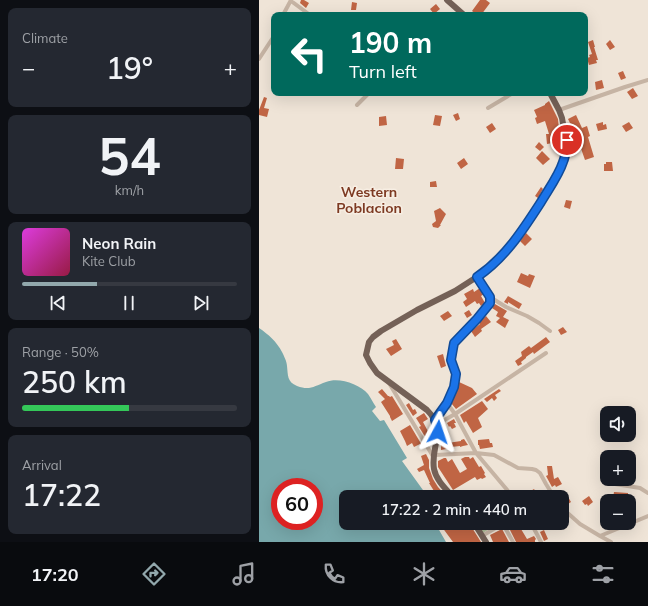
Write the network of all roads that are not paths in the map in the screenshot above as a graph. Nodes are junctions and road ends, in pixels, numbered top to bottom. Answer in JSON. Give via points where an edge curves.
{"nodes":[{"id":1,"x":291,"y":0,"type":"edge"},
{"id":2,"x":447,"y":0,"type":"edge"},
{"id":3,"x":285,"y":12,"type":"edge"},
{"id":4,"x":306,"y":12,"type":"edge"},
{"id":5,"x":461,"y":12,"type":"edge"},
{"id":6,"x":271,"y":41,"type":"edge"},
{"id":7,"x":259,"y":59,"type":"edge"},
{"id":8,"x":648,"y":80,"type":"edge"},
{"id":9,"x":366,"y":96,"type":"edge"},
{"id":10,"x":508,"y":96,"type":"edge"},
{"id":11,"x":552,"y":96,"type":"edge"},
{"id":12,"x":357,"y":105,"type":"dead end"},
{"id":13,"x":488,"y":108,"type":"dead end"},
{"id":14,"x":559,"y":110,"type":"junction"},
{"id":15,"x":477,"y":277,"type":"junction"},
{"id":16,"x":490,"y":297,"type":"junction"},
{"id":17,"x":550,"y":331,"type":"dead end"},
{"id":18,"x":546,"y":353,"type":"dead end"},
{"id":19,"x":388,"y":382,"type":"junction"},
{"id":20,"x":447,"y":403,"type":"junction"},
{"id":21,"x":455,"y":414,"type":"junction"},
{"id":22,"x":436,"y":421,"type":"junction"},
{"id":23,"x":476,"y":453,"type":"junction"},
{"id":24,"x":435,"y":456,"type":"junction"},
{"id":25,"x":628,"y":486,"type":"edge"},
{"id":26,"x":447,"y":490,"type":"edge"},
{"id":27,"x":508,"y":490,"type":"edge"},
{"id":28,"x":549,"y":490,"type":"edge"},
{"id":29,"x":648,"y":493,"type":"edge"},
{"id":30,"x":569,"y":514,"type":"edge"},
{"id":31,"x":648,"y":516,"type":"edge"},
{"id":32,"x":478,"y":530,"type":"edge"},
{"id":33,"x":492,"y":530,"type":"edge"},
{"id":34,"x":507,"y":530,"type":"edge"},
{"id":35,"x":535,"y":530,"type":"edge"},
{"id":36,"x":482,"y":536,"type":"junction"},
{"id":37,"x":600,"y":536,"type":"junction"},
{"id":38,"x":486,"y":542,"type":"edge"},
{"id":39,"x":513,"y":542,"type":"edge"},
{"id":40,"x":541,"y":542,"type":"edge"},
{"id":41,"x":611,"y":542,"type":"edge"}],
"edges":[{"from":1,"to":3,"type":"street"},
{"from":1,"to":4,"type":"street"},
{"from":2,"to":5,"type":"main road"},
{"from":6,"to":7,"type":"street"},
{"from":8,"to":14,"type":"street"},
{"from":9,"to":12,"type":"street"},
{"from":10,"to":13,"type":"street"},
{"from":11,"to":14,"type":"main road"},
{"from":14,"to":15,"type":"main road","via":[[567,140],[563,162],[522,231],[507,250]]},
{"from":15,"to":16,"type":"street"},
{"from":15,"to":19,"type":"main road","via":[[373,337],[367,348],[367,359],[377,373]]},
{"from":16,"to":17,"type":"street","via":[[539,322]]},
{"from":16,"to":20,"type":"street","via":[[490,303],[454,343],[451,360],[456,374]]},
{"from":18,"to":21,"type":"street"},
{"from":19,"to":22,"type":"main road","via":[[427,410]]},
{"from":19,"to":24,"type":"street"},
{"from":20,"to":21,"type":"street"},
{"from":20,"to":22,"type":"street"},
{"from":21,"to":22,"type":"street","via":[[441,422]]},
{"from":21,"to":23,"type":"street"},
{"from":22,"to":24,"type":"main road","via":[[438,432]]},
{"from":23,"to":24,"type":"street"},
{"from":23,"to":27,"type":"street"},
{"from":23,"to":28,"type":"street","via":[[494,455],[518,468],[537,470]]},
{"from":24,"to":26,"type":"main road","via":[[437,475]]},
{"from":25,"to":29,"type":"street","via":[[640,488]]},
{"from":30,"to":37,"type":"street"},
{"from":31,"to":37,"type":"street"},
{"from":32,"to":36,"type":"main road"},
{"from":33,"to":36,"type":"street"},
{"from":34,"to":39,"type":"street"},
{"from":35,"to":40,"type":"street"},
{"from":36,"to":38,"type":"main road"},
{"from":37,"to":41,"type":"street"}]}
